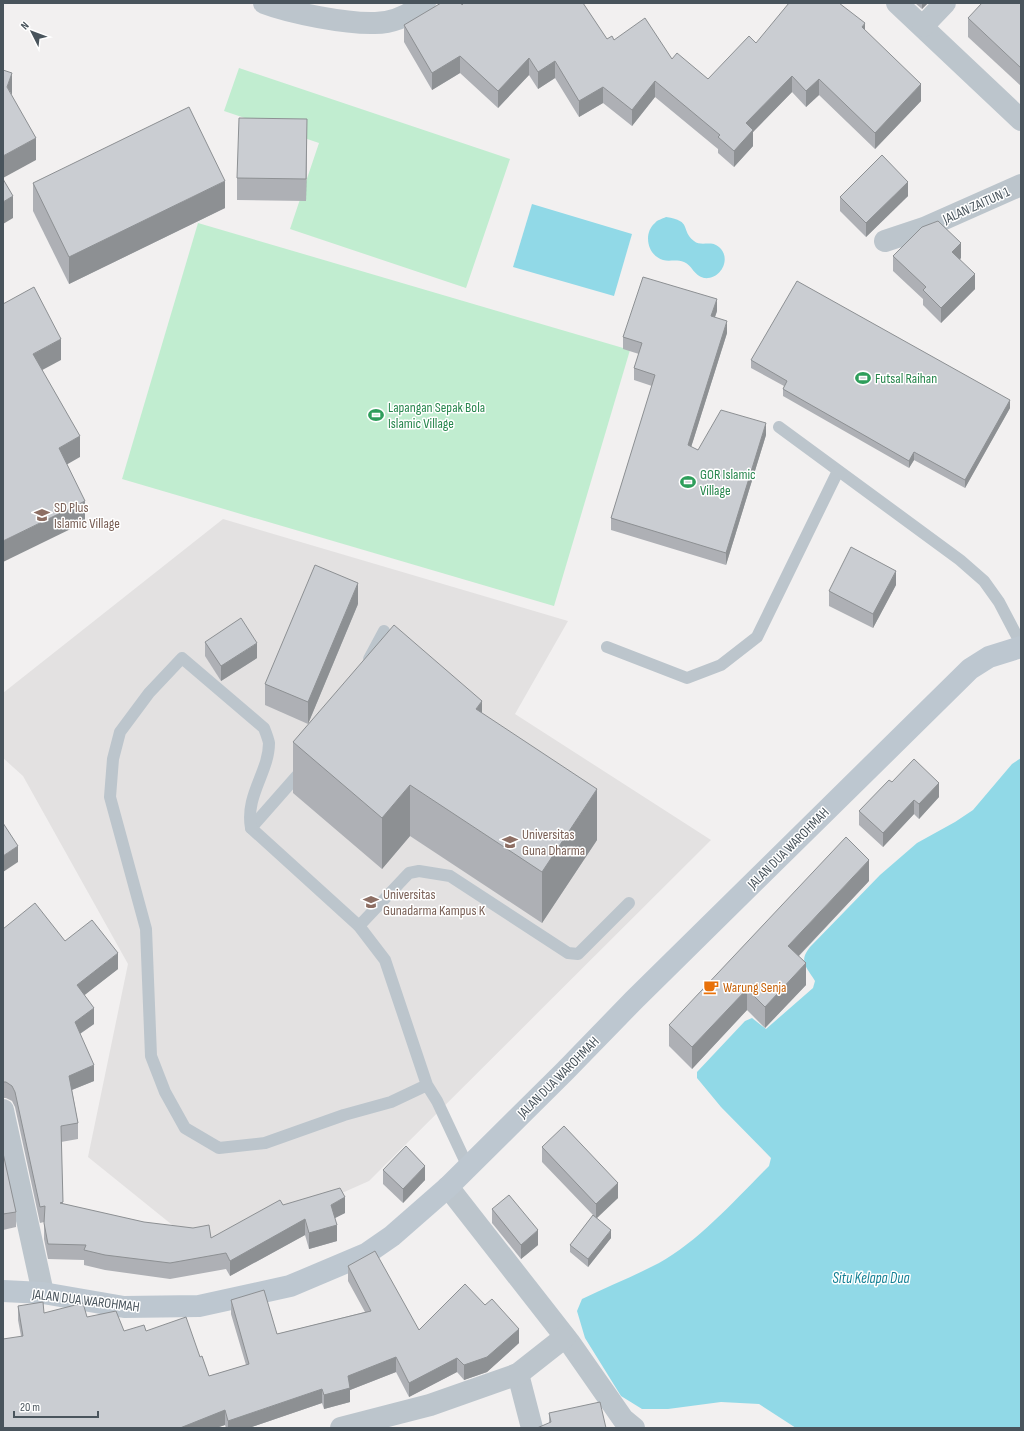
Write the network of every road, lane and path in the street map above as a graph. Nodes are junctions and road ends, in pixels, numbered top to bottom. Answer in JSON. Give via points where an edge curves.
{"nodes":[{"id":1,"x":264,"y":3,"type":"edge"},
{"id":2,"x":426,"y":3,"type":"edge"},
{"id":3,"x":897,"y":3,"type":"edge"},
{"id":4,"x":945,"y":3,"type":"edge"},
{"id":5,"x":923,"y":26,"type":"junction"},
{"id":6,"x":1021,"y":120,"type":"edge"},
{"id":7,"x":1021,"y":185,"type":"edge"},
{"id":8,"x":884,"y":241,"type":"dead end"},
{"id":9,"x":779,"y":427,"type":"dead end"},
{"id":10,"x":838,"y":471,"type":"junction"},
{"id":11,"x":384,"y":631,"type":"dead end"},
{"id":12,"x":1021,"y":644,"type":"edge"},
{"id":13,"x":607,"y":647,"type":"dead end"},
{"id":14,"x":1021,"y":647,"type":"edge"},
{"id":15,"x":363,"y":671,"type":"edge"},
{"id":16,"x":311,"y":760,"type":"edge"},
{"id":17,"x":251,"y":828,"type":"junction"},
{"id":18,"x":630,"y":903,"type":"dead end"},
{"id":19,"x":358,"y":926,"type":"junction"},
{"id":20,"x":427,"y":1084,"type":"junction"},
{"id":21,"x":3,"y":1110,"type":"edge"},
{"id":22,"x":468,"y":1167,"type":"junction"},
{"id":23,"x":448,"y":1187,"type":"junction"},
{"id":24,"x":3,"y":1291,"type":"edge"},
{"id":25,"x":43,"y":1293,"type":"junction"},
{"id":26,"x":565,"y":1337,"type":"junction"},
{"id":27,"x":518,"y":1374,"type":"junction"},
{"id":28,"x":342,"y":1428,"type":"edge"},
{"id":29,"x":532,"y":1428,"type":"edge"},
{"id":30,"x":634,"y":1428,"type":"edge"}],
"edges":[{"from":1,"to":2,"type":"street","via":[[333,19],[376,23],[409,15]]},
{"from":3,"to":5,"type":"street"},
{"from":4,"to":5,"type":"street"},
{"from":5,"to":6,"type":"street"},
{"from":7,"to":8,"type":"street","name":"JALAN ZAITUN 1","via":[[924,228]]},
{"from":9,"to":10,"type":"lane"},
{"from":10,"to":12,"type":"lane","via":[[960,560],[984,581],[999,602]]},
{"from":10,"to":13,"type":"lane","via":[[757,637],[721,665],[688,678]]},
{"from":11,"to":15,"type":"lane"},
{"from":14,"to":22,"type":"street","name":"JALAN DUA WAROHMAH","via":[[989,657],[970,669]]},
{"from":16,"to":17,"type":"lane"},
{"from":17,"to":19,"type":"lane"},
{"from":17,"to":20,"type":"lane","via":[[248,815],[268,753],[269,741],[264,728],[182,658],[149,693],[120,732],[113,759],[110,797],[146,929],[151,1056],[165,1092],[185,1128],[219,1148],[265,1143],[344,1115],[391,1102]]},
{"from":18,"to":19,"type":"lane","via":[[578,954],[568,953],[450,876],[419,871],[409,873]]},
{"from":19,"to":20,"type":"lane","via":[[385,960]]},
{"from":20,"to":22,"type":"lane"},
{"from":21,"to":25,"type":"street"},
{"from":22,"to":23,"type":"street","name":"JALAN DUA WAROHMAH"},
{"from":23,"to":25,"type":"street","name":"JALAN DUA WAROHMAH","via":[[392,1236],[366,1254],[290,1286],[199,1306],[124,1307]]},
{"from":23,"to":26,"type":"street"},
{"from":24,"to":25,"type":"street","name":"JALAN DUA WAROHMAH"},
{"from":26,"to":27,"type":"street"},
{"from":26,"to":30,"type":"street","via":[[623,1419]]},
{"from":27,"to":28,"type":"street","via":[[430,1405]]},
{"from":27,"to":29,"type":"street"}]}
